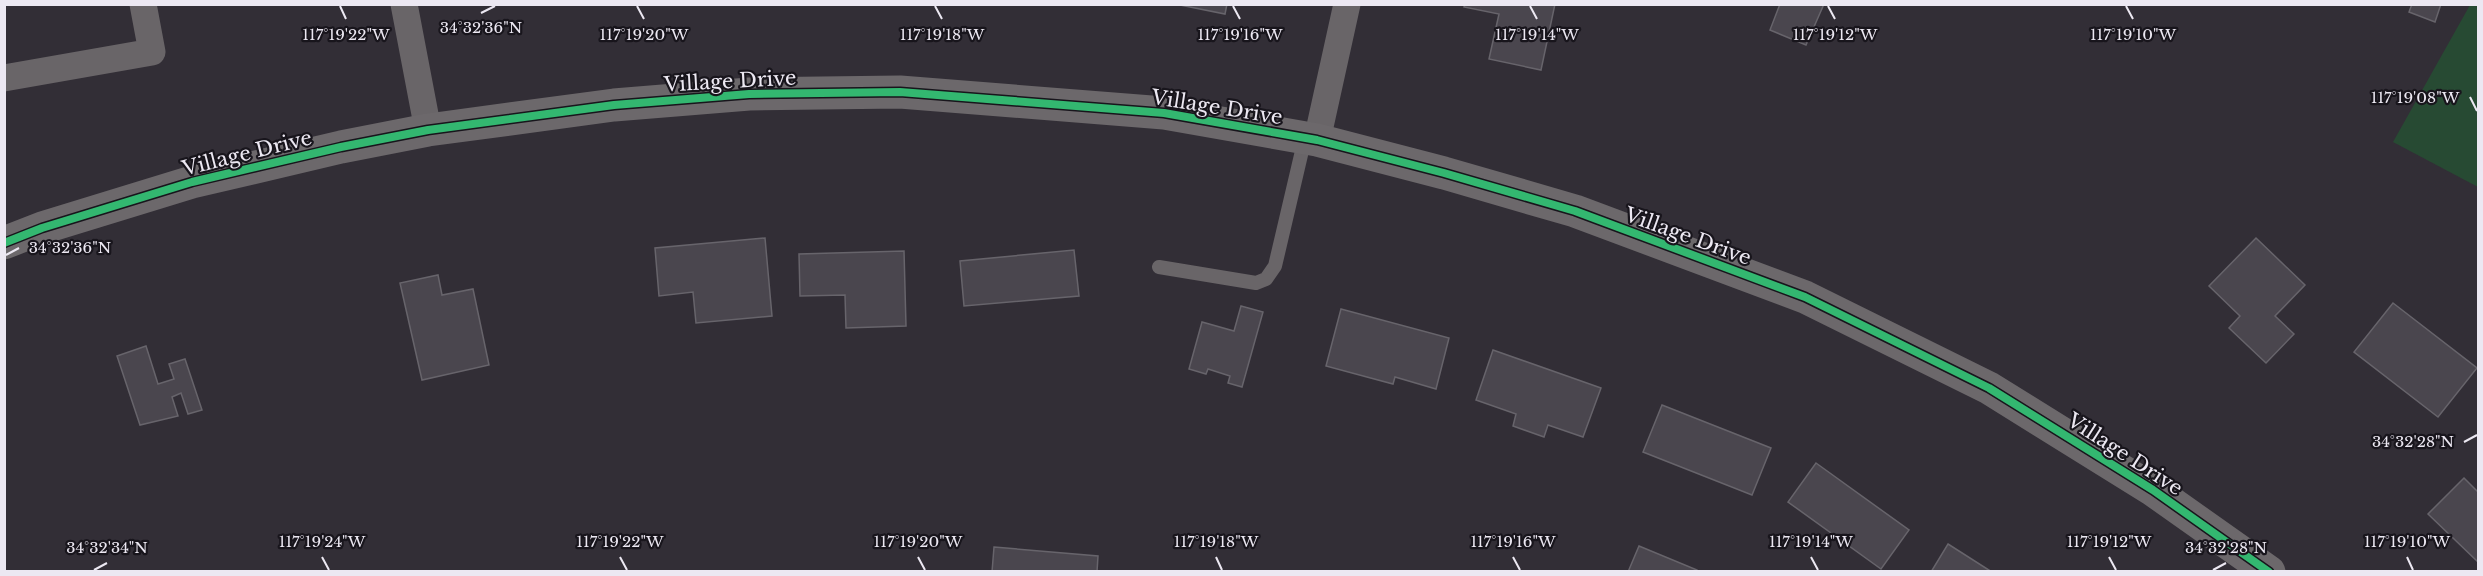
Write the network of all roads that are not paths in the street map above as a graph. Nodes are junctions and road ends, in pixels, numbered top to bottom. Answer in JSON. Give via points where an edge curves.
{"nodes":[{"id":1,"x":143,"y":4,"type":"edge"},
{"id":2,"x":404,"y":4,"type":"edge"},
{"id":3,"x":1347,"y":4,"type":"edge"},
{"id":4,"x":4,"y":78,"type":"edge"},
{"id":5,"x":428,"y":130,"type":"junction"},
{"id":6,"x":1311,"y":139,"type":"junction"},
{"id":7,"x":4,"y":243,"type":"edge"},
{"id":8,"x":1159,"y":267,"type":"dead end"},
{"id":9,"x":2269,"y":572,"type":"edge"}],
"edges":[{"from":1,"to":4,"type":"street","via":[[152,52]]},
{"from":2,"to":5,"type":"street"},
{"from":3,"to":6,"type":"street"},
{"from":5,"to":6,"type":"main road","name":"Village Drive","via":[[614,105],[749,94],[900,92],[1164,113]]},
{"from":5,"to":7,"type":"main road","name":"Village Drive","via":[[192,182]]},
{"from":6,"to":8,"type":"lane","via":[[1275,266],[1266,279],[1256,283]]},
{"from":6,"to":9,"type":"main road","name":"Village Drive","via":[[1575,211],[1805,297],[1989,388],[2153,490]]}]}
